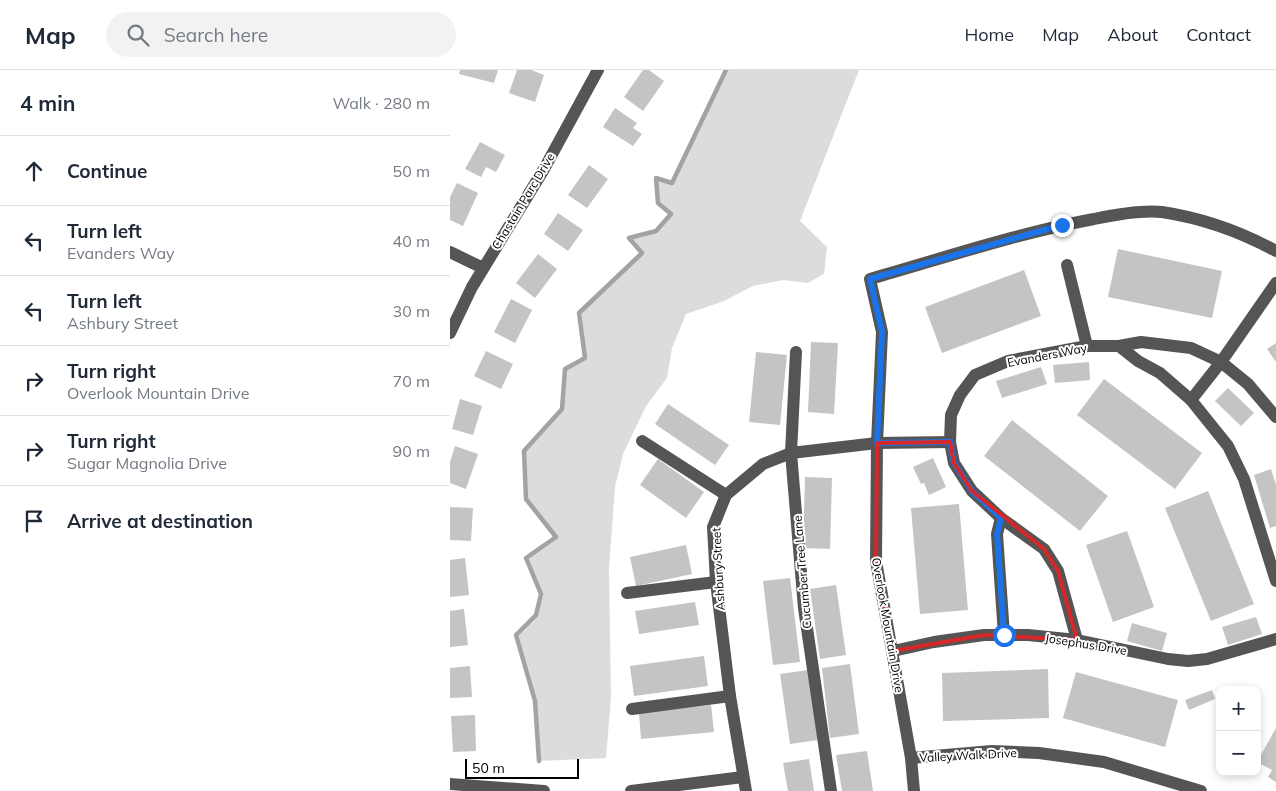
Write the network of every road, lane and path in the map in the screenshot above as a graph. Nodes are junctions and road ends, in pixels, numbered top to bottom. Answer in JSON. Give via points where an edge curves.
{"nodes":[{"id":1,"x":598,"y":70,"type":"edge"},
{"id":2,"x":1276,"y":251,"type":"edge"},
{"id":3,"x":450,"y":252,"type":"edge"},
{"id":4,"x":1067,"y":265,"type":"dead end"},
{"id":5,"x":483,"y":268,"type":"junction"},
{"id":6,"x":1276,"y":283,"type":"edge"},
{"id":7,"x":450,"y":333,"type":"edge"},
{"id":8,"x":1087,"y":346,"type":"junction"},
{"id":9,"x":1119,"y":346,"type":"junction"},
{"id":10,"x":796,"y":352,"type":"dead end"},
{"id":11,"x":1221,"y":362,"type":"junction"},
{"id":12,"x":1191,"y":400,"type":"junction"},
{"id":13,"x":1276,"y":417,"type":"edge"},
{"id":14,"x":642,"y":440,"type":"dead end"},
{"id":15,"x":950,"y":442,"type":"junction"},
{"id":16,"x":877,"y":443,"type":"junction"},
{"id":17,"x":791,"y":453,"type":"junction"},
{"id":18,"x":726,"y":494,"type":"junction"},
{"id":19,"x":1001,"y":518,"type":"junction"},
{"id":20,"x":1276,"y":580,"type":"edge"},
{"id":21,"x":716,"y":582,"type":"junction"},
{"id":22,"x":627,"y":593,"type":"dead end"},
{"id":23,"x":1004,"y":635,"type":"junction"},
{"id":24,"x":1276,"y":639,"type":"edge"},
{"id":25,"x":1077,"y":640,"type":"junction"},
{"id":26,"x":893,"y":651,"type":"junction"},
{"id":27,"x":730,"y":696,"type":"junction"},
{"id":28,"x":632,"y":709,"type":"dead end"},
{"id":29,"x":911,"y":758,"type":"junction"},
{"id":30,"x":743,"y":777,"type":"junction"},
{"id":31,"x":450,"y":784,"type":"edge"},
{"id":32,"x":544,"y":791,"type":"edge"},
{"id":33,"x":631,"y":791,"type":"edge"},
{"id":34,"x":746,"y":791,"type":"edge"},
{"id":35,"x":831,"y":791,"type":"edge"},
{"id":36,"x":914,"y":791,"type":"edge"},
{"id":37,"x":1201,"y":791,"type":"edge"}],
"edges":[{"from":1,"to":5,"type":"street","name":"Chastain Parc Drive","via":[[544,169]]},
{"from":2,"to":16,"type":"street","name":"Overlook Mountain Drive","via":[[1250,237],[1208,222],[1160,212],[1116,215],[1062,225],[870,279],[882,332]]},
{"from":3,"to":5,"type":"street"},
{"from":4,"to":8,"type":"street"},
{"from":5,"to":7,"type":"street","name":"Chastain Parc Drive"},
{"from":6,"to":11,"type":"street"},
{"from":8,"to":9,"type":"street","name":"Evanders Way"},
{"from":8,"to":15,"type":"street","name":"Evanders Way","via":[[1008,361],[975,375],[960,395],[951,415]]},
{"from":9,"to":11,"type":"street","name":"Evanders Way","via":[[1141,342],[1192,348]]},
{"from":9,"to":12,"type":"street","via":[[1160,373]]},
{"from":10,"to":17,"type":"street","name":"Cucumber Tree Lane"},
{"from":11,"to":12,"type":"street"},
{"from":11,"to":13,"type":"street","name":"Evanders Way","via":[[1248,384]]},
{"from":12,"to":20,"type":"street","via":[[1228,446],[1244,479]]},
{"from":14,"to":18,"type":"street"},
{"from":15,"to":16,"type":"street","name":"Ashbury Street"},
{"from":15,"to":19,"type":"street","name":"Evanders Way","via":[[954,463],[972,491]]},
{"from":16,"to":17,"type":"street","name":"Ashbury Street"},
{"from":16,"to":26,"type":"street","name":"Overlook Mountain Drive","via":[[876,561]]},
{"from":17,"to":18,"type":"street","name":"Ashbury Street","via":[[763,464]]},
{"from":17,"to":35,"type":"street","name":"Cucumber Tree Lane","via":[[804,608]]},
{"from":18,"to":21,"type":"street","name":"Ashbury Street","via":[[713,527]]},
{"from":19,"to":23,"type":"street","via":[[997,534]]},
{"from":19,"to":25,"type":"street","name":"Evanders Way","via":[[1044,549],[1058,571]]},
{"from":21,"to":22,"type":"street"},
{"from":21,"to":27,"type":"street","name":"Ashbury Street"},
{"from":23,"to":25,"type":"street","name":"Josephus Drive"},
{"from":23,"to":26,"type":"street","name":"Josephus Drive","via":[[934,642]]},
{"from":24,"to":25,"type":"street","name":"Josephus Drive","via":[[1207,659],[1188,661]]},
{"from":26,"to":29,"type":"street","name":"Overlook Mountain Drive"},
{"from":27,"to":28,"type":"street"},
{"from":27,"to":30,"type":"street","name":"Ashbury Street"},
{"from":29,"to":36,"type":"street","name":"Overlook Mountain Drive"},
{"from":29,"to":37,"type":"street","name":"Valley Walk Drive","via":[[992,751],[1039,753],[1104,762]]},
{"from":30,"to":33,"type":"street"},
{"from":30,"to":34,"type":"street","name":"Ashbury Street"},
{"from":31,"to":32,"type":"street"}]}
